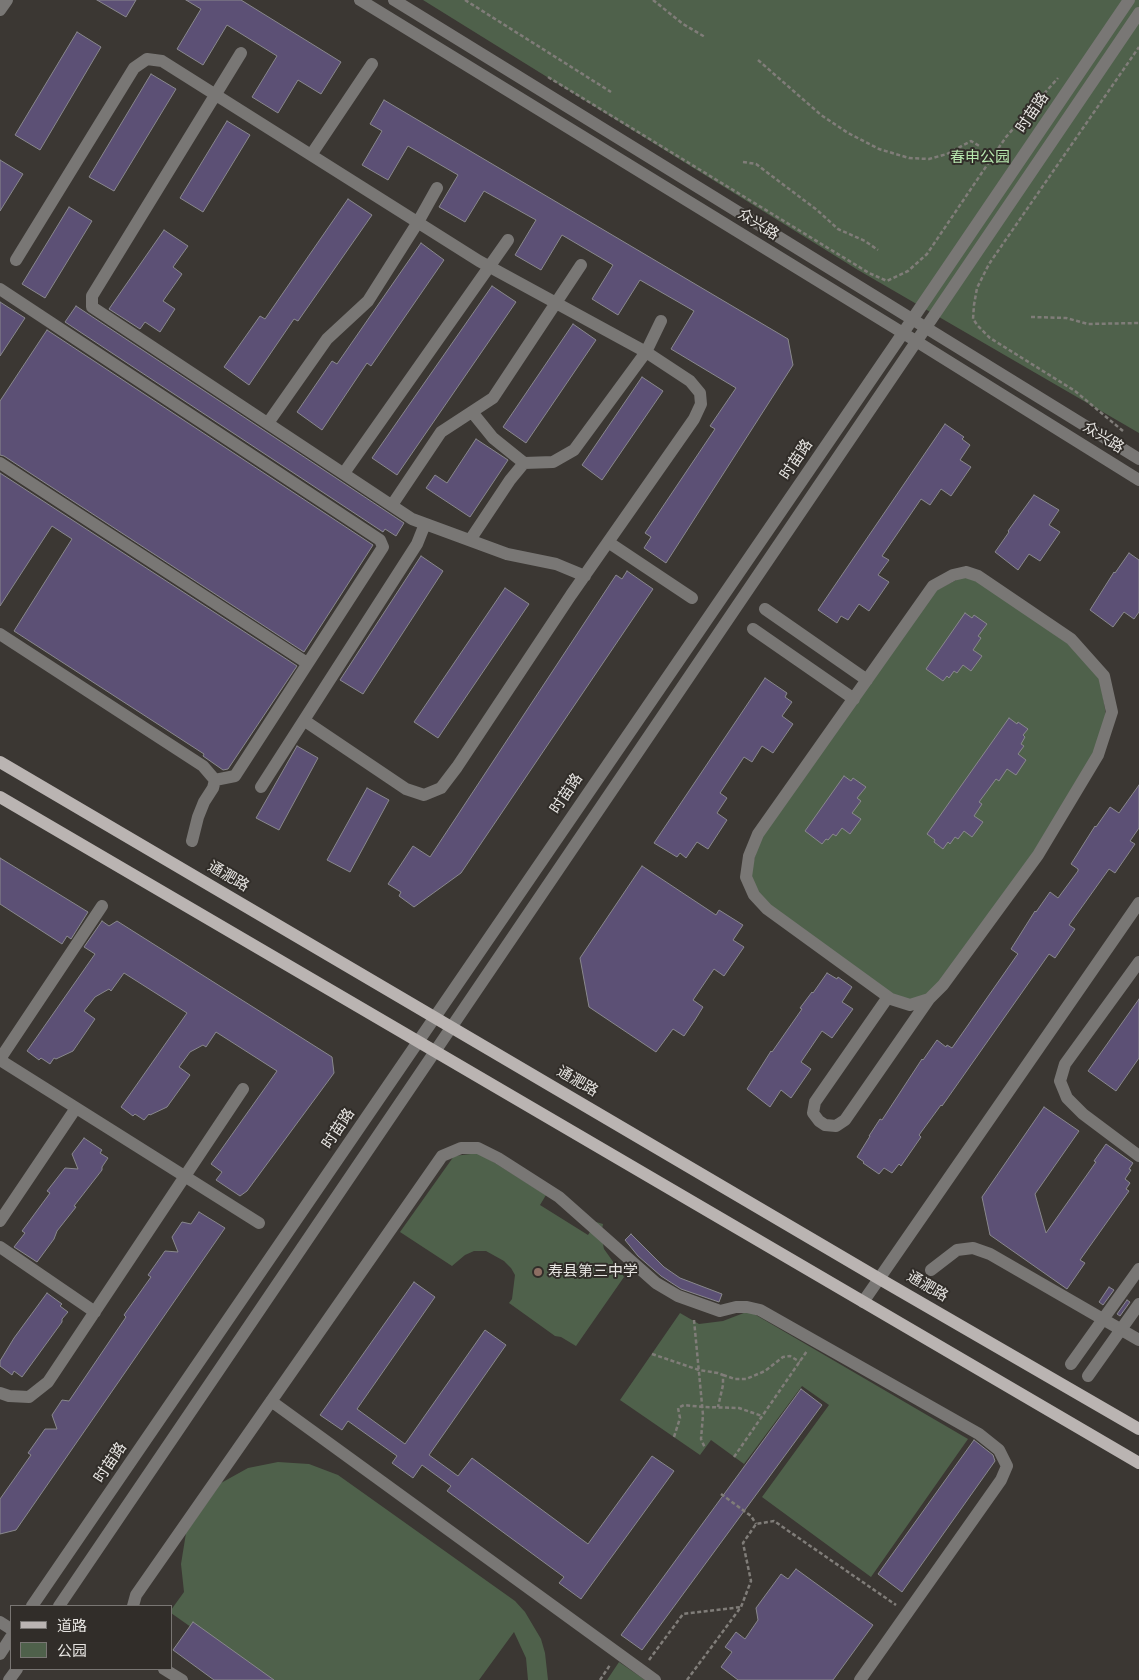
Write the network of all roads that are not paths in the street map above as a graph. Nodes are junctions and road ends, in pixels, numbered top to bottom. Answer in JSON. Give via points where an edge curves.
{"nodes":[{"id":1,"x":7,"y":0,"type":"edge"},
{"id":2,"x":360,"y":0,"type":"edge"},
{"id":3,"x":394,"y":0,"type":"edge"},
{"id":4,"x":1129,"y":0,"type":"edge"},
{"id":5,"x":0,"y":10,"type":"edge"},
{"id":6,"x":1139,"y":12,"type":"edge"},
{"id":7,"x":241,"y":53,"type":"dead end"},
{"id":8,"x":372,"y":64,"type":"dead end"},
{"id":9,"x":216,"y":94,"type":"junction"},
{"id":10,"x":311,"y":155,"type":"junction"},
{"id":11,"x":437,"y":188,"type":"dead end"},
{"id":12,"x":418,"y":222,"type":"junction"},
{"id":13,"x":508,"y":240,"type":"dead end"},
{"id":14,"x":16,"y":260,"type":"dead end"},
{"id":15,"x":581,"y":265,"type":"dead end"},
{"id":16,"x":0,"y":289,"type":"edge"},
{"id":17,"x":661,"y":321,"type":"dead end"},
{"id":18,"x":927,"y":328,"type":"junction"},
{"id":19,"x":904,"y":333,"type":"junction"},
{"id":20,"x":917,"y":342,"type":"junction"},
{"id":21,"x":646,"y":352,"type":"junction"},
{"id":22,"x":472,"y":412,"type":"junction"},
{"id":23,"x":268,"y":423,"type":"junction"},
{"id":24,"x":1139,"y":458,"type":"edge"},
{"id":25,"x":0,"y":463,"type":"edge"},
{"id":26,"x":524,"y":463,"type":"junction"},
{"id":27,"x":344,"y":473,"type":"junction"},
{"id":28,"x":1139,"y":480,"type":"edge"},
{"id":29,"x":392,"y":506,"type":"junction"},
{"id":30,"x":425,"y":524,"type":"junction"},
{"id":31,"x":470,"y":540,"type":"junction"},
{"id":32,"x":608,"y":542,"type":"junction"},
{"id":33,"x":585,"y":576,"type":"junction"},
{"id":34,"x":692,"y":598,"type":"dead end"},
{"id":35,"x":765,"y":610,"type":"dead end"},
{"id":36,"x":753,"y":629,"type":"dead end"},
{"id":37,"x":0,"y":634,"type":"edge"},
{"id":38,"x":307,"y":663,"type":"dead end"},
{"id":39,"x":867,"y":680,"type":"junction"},
{"id":40,"x":854,"y":699,"type":"junction"},
{"id":41,"x":305,"y":721,"type":"junction"},
{"id":42,"x":0,"y":762,"type":"edge"},
{"id":43,"x":215,"y":780,"type":"junction"},
{"id":44,"x":261,"y":787,"type":"dead end"},
{"id":45,"x":0,"y":798,"type":"edge"},
{"id":46,"x":192,"y":841,"type":"dead end"},
{"id":47,"x":1139,"y":903,"type":"edge"},
{"id":48,"x":102,"y":906,"type":"dead end"},
{"id":49,"x":1139,"y":962,"type":"edge"},
{"id":50,"x":888,"y":997,"type":"junction"},
{"id":51,"x":929,"y":1000,"type":"junction"},
{"id":52,"x":434,"y":1017,"type":"junction"},
{"id":53,"x":451,"y":1027,"type":"junction"},
{"id":54,"x":418,"y":1042,"type":"junction"},
{"id":55,"x":434,"y":1052,"type":"junction"},
{"id":56,"x":0,"y":1059,"type":"edge"},
{"id":57,"x":243,"y":1089,"type":"dead end"},
{"id":58,"x":76,"y":1108,"type":"junction"},
{"id":59,"x":1139,"y":1156,"type":"edge"},
{"id":60,"x":0,"y":1222,"type":"edge"},
{"id":61,"x":259,"y":1223,"type":"dead end"},
{"id":62,"x":0,"y":1247,"type":"edge"},
{"id":63,"x":1139,"y":1269,"type":"edge"},
{"id":64,"x":931,"y":1270,"type":"dead end"},
{"id":65,"x":878,"y":1278,"type":"junction"},
{"id":66,"x":863,"y":1302,"type":"junction"},
{"id":67,"x":1139,"y":1304,"type":"edge"},
{"id":68,"x":95,"y":1312,"type":"junction"},
{"id":69,"x":1139,"y":1340,"type":"edge"},
{"id":70,"x":1071,"y":1364,"type":"dead end"},
{"id":71,"x":1088,"y":1376,"type":"dead end"},
{"id":72,"x":0,"y":1393,"type":"edge"},
{"id":73,"x":271,"y":1401,"type":"junction"},
{"id":74,"x":1139,"y":1429,"type":"edge"},
{"id":75,"x":1139,"y":1463,"type":"edge"},
{"id":76,"x":33,"y":1605,"type":"edge"},
{"id":77,"x":60,"y":1605,"type":"edge"},
{"id":78,"x":133,"y":1605,"type":"edge"},
{"id":79,"x":10,"y":1639,"type":"edge"},
{"id":80,"x":3,"y":1654,"type":"edge"},
{"id":81,"x":166,"y":1670,"type":"edge"},
{"id":82,"x":182,"y":1680,"type":"edge"},
{"id":83,"x":656,"y":1680,"type":"edge"},
{"id":84,"x":860,"y":1680,"type":"edge"}],
"edges":[{"from":1,"to":5,"type":"street"},
{"from":2,"to":19,"type":"street","name":"众兴路"},
{"from":3,"to":18,"type":"street","name":"众兴路"},
{"from":4,"to":19,"type":"street","name":"时苗路"},
{"from":6,"to":18,"type":"street"},
{"from":7,"to":9,"type":"street"},
{"from":8,"to":10,"type":"street"},
{"from":9,"to":10,"type":"street"},
{"from":9,"to":14,"type":"street","via":[[162,61],[148,59],[134,68]]},
{"from":9,"to":23,"type":"street","via":[[92,296],[92,307]]},
{"from":10,"to":12,"type":"street"},
{"from":11,"to":12,"type":"street"},
{"from":12,"to":21,"type":"street","via":[[479,261]]},
{"from":12,"to":23,"type":"street","via":[[368,301],[327,339]]},
{"from":13,"to":27,"type":"street"},
{"from":15,"to":22,"type":"street","via":[[494,398]]},
{"from":16,"to":43,"type":"street","via":[[380,540],[383,547],[235,776]]},
{"from":17,"to":21,"type":"street"},
{"from":18,"to":20,"type":"street"},
{"from":18,"to":24,"type":"street","name":"众兴路"},
{"from":19,"to":20,"type":"street","name":"众兴路"},
{"from":19,"to":52,"type":"street","name":"时苗路"},
{"from":20,"to":28,"type":"street","name":"众兴路"},
{"from":20,"to":53,"type":"street"},
{"from":21,"to":26,"type":"street","via":[[574,450],[552,462]]},
{"from":21,"to":32,"type":"street","via":[[690,380],[700,392],[701,404],[694,419]]},
{"from":22,"to":26,"type":"street","via":[[493,438]]},
{"from":22,"to":29,"type":"street","via":[[441,432]]},
{"from":23,"to":27,"type":"street"},
{"from":25,"to":38,"type":"street"},
{"from":26,"to":31,"type":"street"},
{"from":27,"to":29,"type":"street"},
{"from":29,"to":30,"type":"street"},
{"from":30,"to":31,"type":"street"},
{"from":30,"to":41,"type":"street","via":[[417,544]]},
{"from":31,"to":33,"type":"street","via":[[506,554],[556,564]]},
{"from":32,"to":33,"type":"street"},
{"from":32,"to":34,"type":"street"},
{"from":33,"to":41,"type":"street","via":[[441,788],[424,795],[406,789]]},
{"from":35,"to":39,"type":"street"},
{"from":36,"to":40,"type":"street"},
{"from":37,"to":43,"type":"street","via":[[203,766]]},
{"from":39,"to":40,"type":"street"},
{"from":39,"to":51,"type":"street","via":[[933,586],[966,572],[978,576],[1071,639],[1104,676],[1112,712],[1098,755],[1038,855]]},
{"from":40,"to":50,"type":"street","via":[[758,834],[749,856],[746,877],[754,895],[767,909]]},
{"from":41,"to":44,"type":"street"},
{"from":42,"to":52,"type":"main road","name":"通淝路"},
{"from":43,"to":46,"type":"street","via":[[198,817]]},
{"from":45,"to":54,"type":"main road"},
{"from":47,"to":65,"type":"street"},
{"from":48,"to":56,"type":"street"},
{"from":49,"to":59,"type":"street","via":[[1065,1064],[1060,1081],[1068,1098],[1083,1114]]},
{"from":50,"to":51,"type":"street","via":[[910,1005]]},
{"from":50,"to":51,"type":"street","via":[[815,1102],[814,1113],[825,1125],[836,1126],[845,1120]]},
{"from":52,"to":53,"type":"main road","name":"通淝路"},
{"from":52,"to":54,"type":"street","name":"时苗路"},
{"from":53,"to":55,"type":"street"},
{"from":53,"to":65,"type":"main road","name":"通淝路"},
{"from":54,"to":55,"type":"main road"},
{"from":54,"to":76,"type":"street","name":"时苗路"},
{"from":55,"to":66,"type":"main road"},
{"from":55,"to":77,"type":"street"},
{"from":56,"to":58,"type":"street"},
{"from":57,"to":68,"type":"street"},
{"from":58,"to":60,"type":"street"},
{"from":58,"to":61,"type":"street"},
{"from":62,"to":68,"type":"street"},
{"from":63,"to":70,"type":"street"},
{"from":64,"to":69,"type":"street","via":[[957,1250],[973,1248],[990,1254]]},
{"from":65,"to":66,"type":"street"},
{"from":65,"to":74,"type":"main road","name":"通淝路"},
{"from":66,"to":75,"type":"main road"},
{"from":67,"to":71,"type":"street"},
{"from":68,"to":72,"type":"street","via":[[48,1382],[29,1397]]},
{"from":73,"to":78,"type":"street","via":[[136,1596]]},
{"from":73,"to":83,"type":"street"},
{"from":73,"to":84,"type":"street","via":[[442,1156],[460,1148],[478,1148],[558,1197],[656,1283],[678,1296],[720,1311],[736,1307],[760,1310],[978,1434],[999,1450],[1007,1466],[1001,1480]]},
{"from":79,"to":80,"type":"street"},
{"from":81,"to":82,"type":"street"}]}
